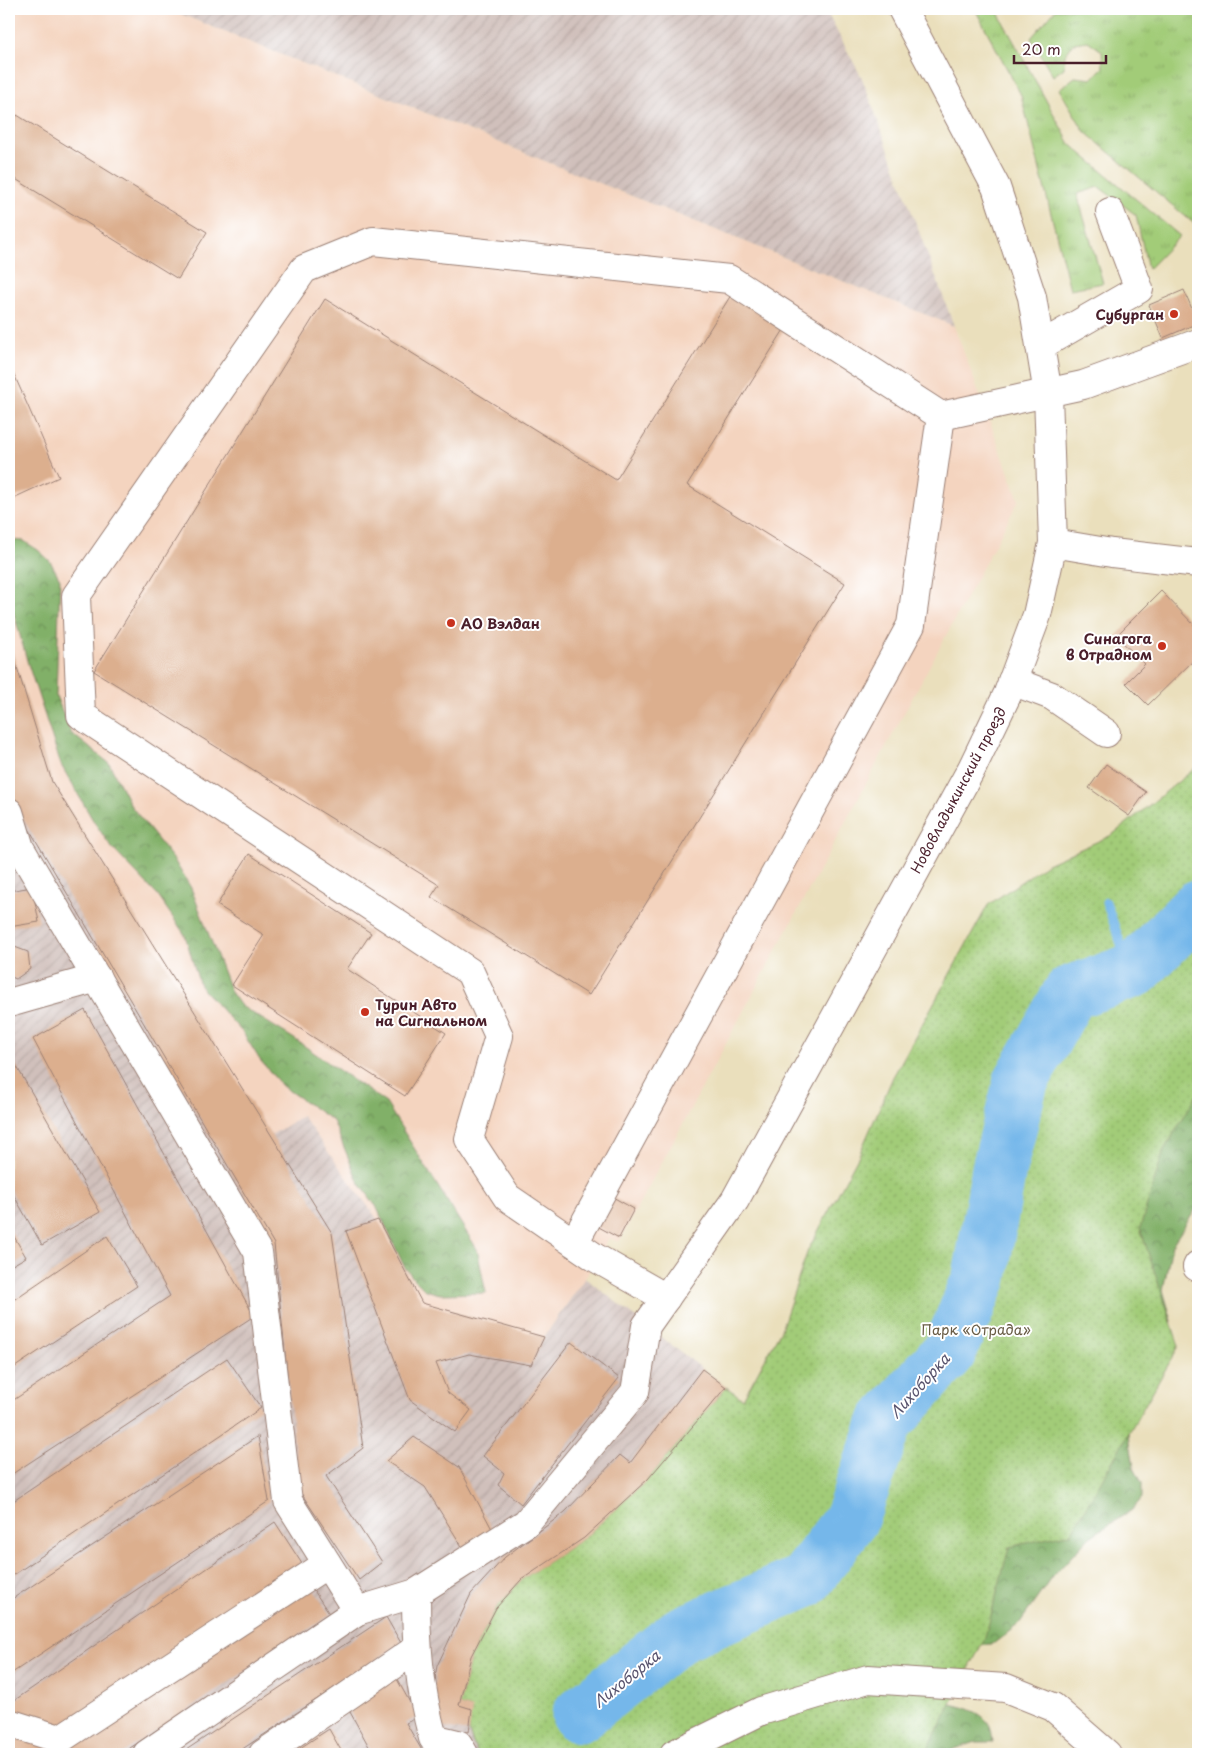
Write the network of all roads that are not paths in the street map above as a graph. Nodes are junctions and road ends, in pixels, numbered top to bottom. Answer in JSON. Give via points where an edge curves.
{"nodes":[{"id":1,"x":902,"y":9,"type":"edge"},
{"id":2,"x":1110,"y":212,"type":"dead end"},
{"id":3,"x":1198,"y":342,"type":"edge"},
{"id":4,"x":1040,"y":346,"type":"junction"},
{"id":5,"x":1048,"y":394,"type":"junction"},
{"id":6,"x":941,"y":416,"type":"junction"},
{"id":7,"x":1053,"y":543,"type":"junction"},
{"id":8,"x":1198,"y":563,"type":"edge"},
{"id":9,"x":1012,"y":681,"type":"junction"},
{"id":10,"x":1106,"y":733,"type":"dead end"},
{"id":11,"x":9,"y":812,"type":"edge"},
{"id":12,"x":97,"y":978,"type":"junction"},
{"id":13,"x":9,"y":1003,"type":"edge"},
{"id":14,"x":574,"y":1243,"type":"junction"},
{"id":15,"x":666,"y":1298,"type":"junction"},
{"id":16,"x":327,"y":1564,"type":"junction"},
{"id":17,"x":416,"y":1593,"type":"junction"},
{"id":18,"x":357,"y":1611,"type":"junction"},
{"id":19,"x":416,"y":1649,"type":"junction"},
{"id":20,"x":9,"y":1722,"type":"edge"},
{"id":21,"x":148,"y":1754,"type":"edge"},
{"id":22,"x":263,"y":1754,"type":"edge"},
{"id":23,"x":464,"y":1754,"type":"edge"},
{"id":24,"x":674,"y":1754,"type":"edge"},
{"id":25,"x":1107,"y":1754,"type":"edge"}],
"edges":[{"from":1,"to":4,"type":"street","name":"Нововладыкинский проезд","via":[[996,187],[1032,297]]},
{"from":2,"to":4,"type":"street","via":[[1139,289]]},
{"from":3,"to":5,"type":"street","via":[[1084,385]]},
{"from":4,"to":5,"type":"street","name":"Нововладыкинский проезд"},
{"from":5,"to":6,"type":"street"},
{"from":5,"to":7,"type":"street","name":"Нововладыкинский проезд"},
{"from":6,"to":14,"type":"street","via":[[911,625]]},
{"from":6,"to":14,"type":"street","via":[[728,279],[373,242],[304,268],[76,596],[82,715],[470,972],[499,1036],[469,1139],[507,1197]]},
{"from":7,"to":8,"type":"street"},
{"from":7,"to":9,"type":"street","name":"Нововладыкинский проезд","via":[[1038,615]]},
{"from":9,"to":10,"type":"street","via":[[1052,696]]},
{"from":9,"to":15,"type":"street","name":"Нововладыкинский проезд","via":[[972,768],[735,1200]]},
{"from":11,"to":12,"type":"street","via":[[20,848]]},
{"from":12,"to":13,"type":"street"},
{"from":12,"to":16,"type":"street","via":[[258,1252],[288,1501]]},
{"from":14,"to":15,"type":"street"},
{"from":15,"to":17,"type":"street","name":"Нововладыкинский проезд","via":[[646,1326],[635,1392],[526,1523]]},
{"from":16,"to":18,"type":"street"},
{"from":16,"to":20,"type":"street","via":[[60,1739]]},
{"from":17,"to":18,"type":"street"},
{"from":17,"to":19,"type":"street"},
{"from":18,"to":21,"type":"street"},
{"from":19,"to":22,"type":"street"},
{"from":19,"to":23,"type":"street","via":[[422,1698],[433,1738],[458,1744]]},
{"from":24,"to":25,"type":"street","via":[[761,1711],[868,1679],[1006,1688],[1053,1707]]}]}
